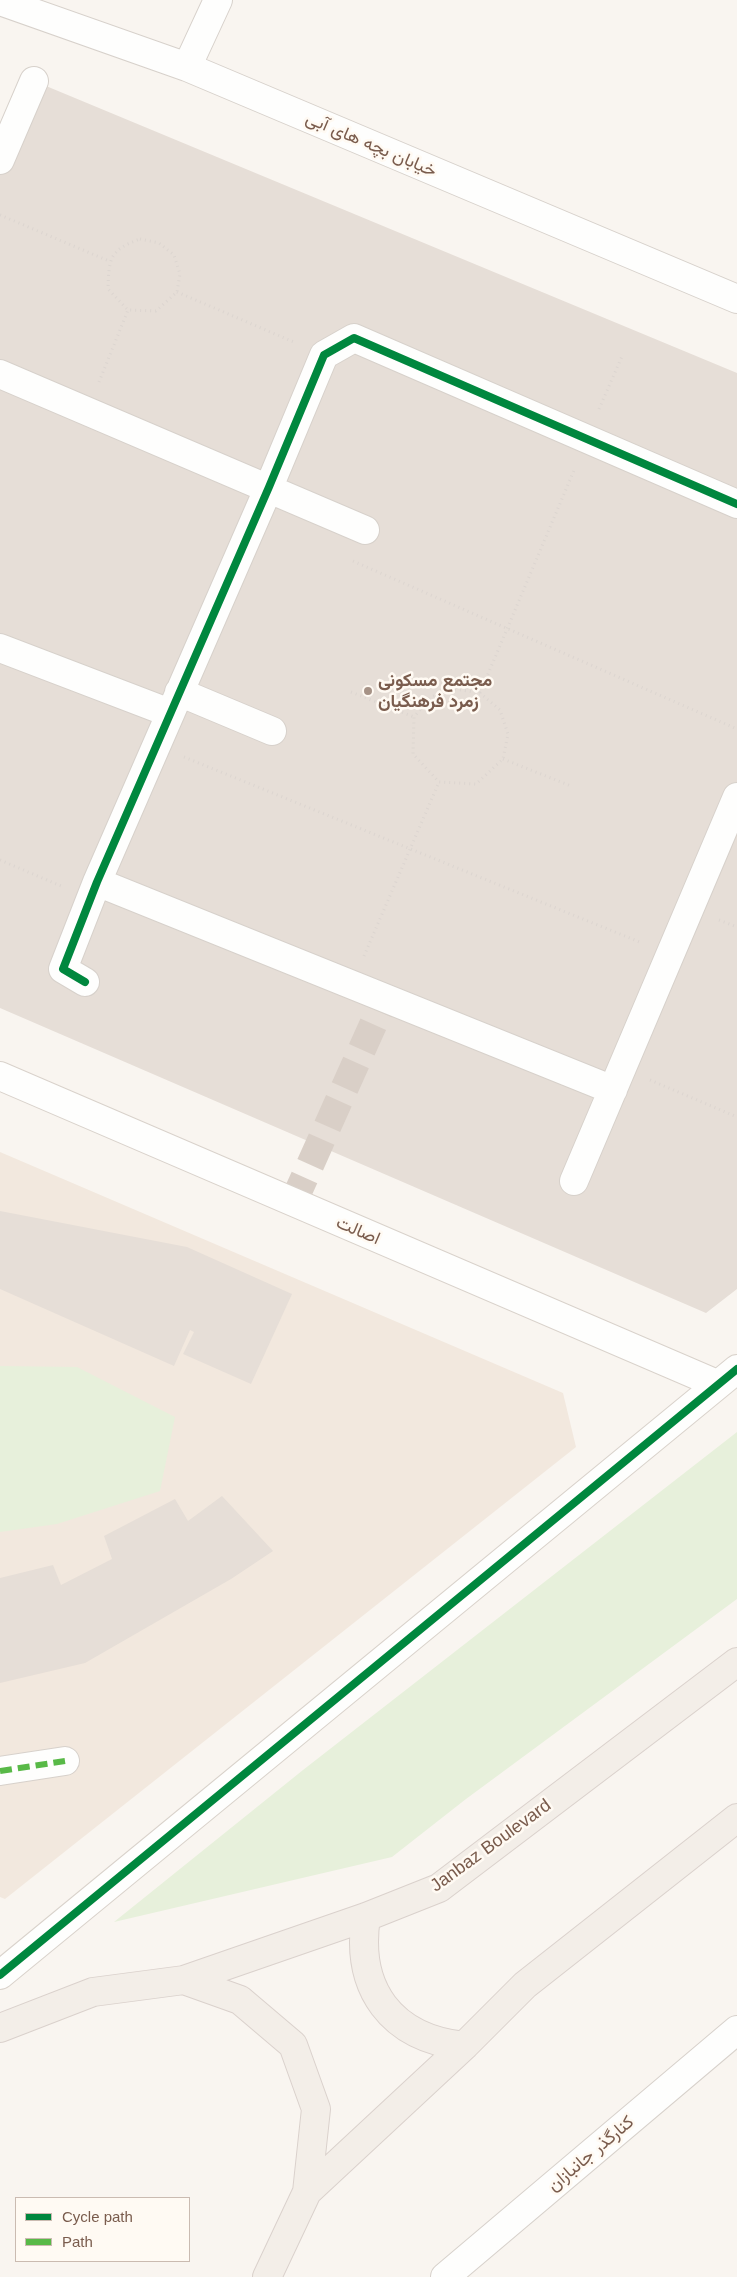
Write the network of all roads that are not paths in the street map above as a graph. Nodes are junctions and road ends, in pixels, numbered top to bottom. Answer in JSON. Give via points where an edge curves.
{"nodes":[{"id":1,"x":0,"y":0,"type":"edge"},
{"id":2,"x":218,"y":0,"type":"edge"},
{"id":3,"x":187,"y":67,"type":"junction"},
{"id":4,"x":34,"y":81,"type":"dead end"},
{"id":5,"x":0,"y":160,"type":"edge"},
{"id":6,"x":737,"y":299,"type":"edge"},
{"id":7,"x":0,"y":374,"type":"edge"},
{"id":8,"x":269,"y":488,"type":"junction"},
{"id":9,"x":737,"y":504,"type":"edge"},
{"id":10,"x":366,"y":530,"type":"dead end"},
{"id":11,"x":0,"y":648,"type":"edge"},
{"id":12,"x":175,"y":702,"type":"junction"},
{"id":13,"x":272,"y":731,"type":"dead end"},
{"id":14,"x":737,"y":797,"type":"edge"},
{"id":15,"x":94,"y":890,"type":"junction"},
{"id":16,"x":85,"y":982,"type":"dead end"},
{"id":17,"x":0,"y":1076,"type":"edge"},
{"id":18,"x":617,"y":1079,"type":"junction"},
{"id":19,"x":574,"y":1181,"type":"dead end"},
{"id":20,"x":727,"y":1376,"type":"edge"},
{"id":21,"x":737,"y":1662,"type":"edge"},
{"id":22,"x":65,"y":1761,"type":"dead end"},
{"id":23,"x":0,"y":1771,"type":"edge"},
{"id":24,"x":737,"y":1818,"type":"edge"},
{"id":25,"x":366,"y":1917,"type":"junction"},
{"id":26,"x":0,"y":1974,"type":"edge"},
{"id":27,"x":184,"y":1980,"type":"junction"},
{"id":28,"x":0,"y":2028,"type":"edge"},
{"id":29,"x":737,"y":2030,"type":"edge"},
{"id":30,"x":464,"y":2046,"type":"junction"},
{"id":31,"x":307,"y":2192,"type":"junction"},
{"id":32,"x":271,"y":2274,"type":"edge"},
{"id":33,"x":445,"y":2277,"type":"edge"}],
"edges":[{"from":1,"to":3,"type":"street","name":"خیابان بچه های آبی"},
{"from":2,"to":3,"type":"street"},
{"from":3,"to":6,"type":"street","name":"خیابان بچه های آبی"},
{"from":4,"to":5,"type":"street"},
{"from":7,"to":8,"type":"street"},
{"from":8,"to":9,"type":"street","via":[[324,355],[354,338]]},
{"from":8,"to":10,"type":"street"},
{"from":8,"to":12,"type":"street"},
{"from":11,"to":12,"type":"street"},
{"from":12,"to":13,"type":"street"},
{"from":12,"to":15,"type":"street"},
{"from":14,"to":18,"type":"street"},
{"from":15,"to":16,"type":"street","via":[[64,969]]},
{"from":15,"to":18,"type":"street"},
{"from":17,"to":20,"type":"street","name":"اصالت"},
{"from":18,"to":19,"type":"street"},
{"from":20,"to":26,"type":"street"},
{"from":21,"to":25,"type":"main road","name":"Janbaz Boulevard","via":[[439,1888]]},
{"from":22,"to":23,"type":"street"},
{"from":24,"to":30,"type":"main road","via":[[526,1985]]},
{"from":25,"to":27,"type":"main road","name":"Janbaz Boulevard"},
{"from":25,"to":30,"type":"main road","via":[[364,1961],[370,1982],[381,2002],[409,2029],[444,2044]]},
{"from":27,"to":28,"type":"main road","name":"Janbaz Boulevard","via":[[93,1992]]},
{"from":27,"to":31,"type":"main road","via":[[240,2000],[292,2045],[316,2109]]},
{"from":29,"to":33,"type":"street","name":"کنارگذر جانبازان"},
{"from":30,"to":31,"type":"main road"},
{"from":31,"to":32,"type":"main road"}]}
